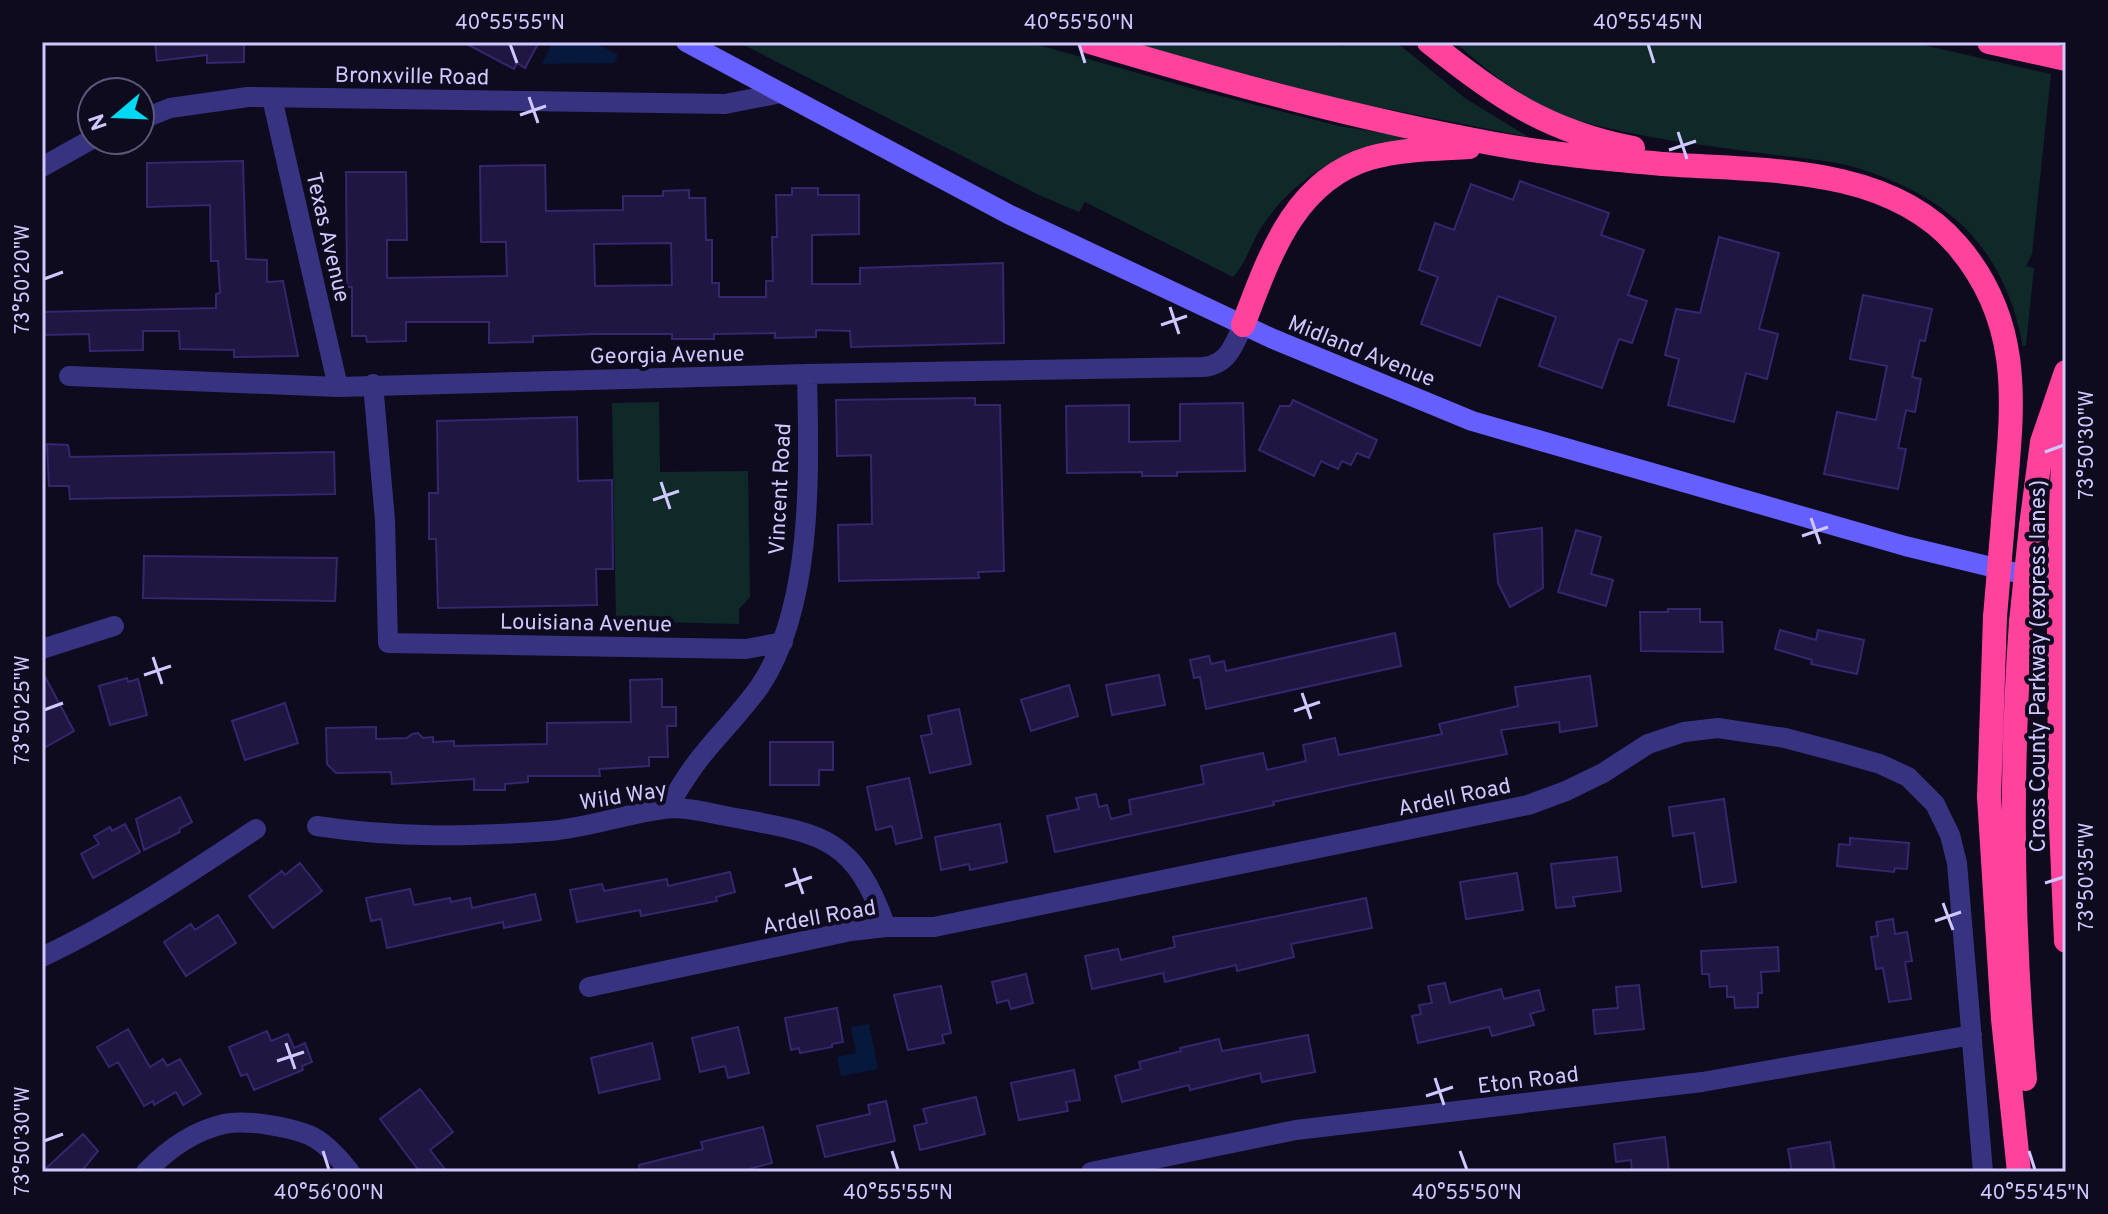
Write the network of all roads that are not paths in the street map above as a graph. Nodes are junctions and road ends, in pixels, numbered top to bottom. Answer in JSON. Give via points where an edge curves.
{"nodes":[{"id":1,"x":686,"y":42,"type":"edge"},
{"id":2,"x":1090,"y":42,"type":"edge"},
{"id":3,"x":1429,"y":42,"type":"edge"},
{"id":4,"x":1989,"y":42,"type":"edge"},
{"id":5,"x":2066,"y":59,"type":"edge"},
{"id":6,"x":781,"y":93,"type":"junction"},
{"id":7,"x":272,"y":98,"type":"junction"},
{"id":8,"x":156,"y":114,"type":"edge"},
{"id":9,"x":1497,"y":145,"type":"junction"},
{"id":10,"x":76,"y":148,"type":"edge"},
{"id":11,"x":42,"y":167,"type":"edge"},
{"id":12,"x":1773,"y":172,"type":"junction"},
{"id":13,"x":1243,"y":325,"type":"junction"},
{"id":14,"x":2066,"y":372,"type":"edge"},
{"id":15,"x":807,"y":374,"type":"junction"},
{"id":16,"x":69,"y":376,"type":"dead end"},
{"id":17,"x":373,"y":384,"type":"junction"},
{"id":18,"x":338,"y":387,"type":"junction"},
{"id":19,"x":2066,"y":391,"type":"edge"},
{"id":20,"x":2066,"y":582,"type":"edge"},
{"id":21,"x":114,"y":626,"type":"dead end"},
{"id":22,"x":783,"y":642,"type":"junction"},
{"id":23,"x":42,"y":649,"type":"edge"},
{"id":24,"x":667,"y":808,"type":"junction"},
{"id":25,"x":317,"y":826,"type":"dead end"},
{"id":26,"x":256,"y":829,"type":"dead end"},
{"id":27,"x":886,"y":927,"type":"junction"},
{"id":28,"x":2066,"y":941,"type":"edge"},
{"id":29,"x":42,"y":957,"type":"edge"},
{"id":30,"x":589,"y":987,"type":"dead end"},
{"id":31,"x":1972,"y":1035,"type":"junction"},
{"id":32,"x":146,"y":1172,"type":"edge"},
{"id":33,"x":350,"y":1172,"type":"edge"},
{"id":34,"x":1091,"y":1172,"type":"edge"},
{"id":35,"x":1983,"y":1172,"type":"edge"},
{"id":36,"x":2019,"y":1172,"type":"edge"},
{"id":37,"x":2034,"y":1172,"type":"edge"}],
"edges":[{"from":1,"to":6,"type":"main road","name":"Midland Avenue"},
{"from":2,"to":9,"type":"highway","via":[[1318,105]]},
{"from":3,"to":12,"type":"highway","via":[[1503,98],[1567,130]]},
{"from":4,"to":5,"type":"highway"},
{"from":6,"to":7,"type":"street","name":"Bronxville Road","via":[[725,104]]},
{"from":6,"to":13,"type":"main road","name":"Midland Avenue","via":[[1010,215]]},
{"from":7,"to":8,"type":"street","name":"Bronxville Road","via":[[248,97]]},
{"from":7,"to":18,"type":"street","name":"Texas Avenue"},
{"from":9,"to":12,"type":"highway"},
{"from":9,"to":13,"type":"highway","via":[[1389,154],[1351,165],[1326,181],[1286,224]]},
{"from":10,"to":11,"type":"street"},
{"from":12,"to":36,"type":"highway","bridge":true,"via":[[1844,182],[1900,201],[1943,230],[1979,274],[1996,306],[2011,366],[1989,797]]},
{"from":13,"to":15,"type":"street","name":"Georgia Avenue","via":[[1227,356],[1209,367]]},
{"from":13,"to":20,"type":"main road","name":"Midland Avenue","via":[[1487,426],[1905,546]]},
{"from":14,"to":37,"type":"highway","bridge":true,"via":[[2042,442],[2021,622],[2016,719],[2015,890]]},
{"from":15,"to":17,"type":"street","name":"Georgia Avenue"},
{"from":15,"to":22,"type":"street","name":"Vincent Road","via":[[806,519]]},
{"from":16,"to":18,"type":"street","name":"Georgia Avenue"},
{"from":17,"to":18,"type":"street","name":"Georgia Avenue"},
{"from":17,"to":22,"type":"street","name":"Louisiana Avenue","via":[[385,520],[388,643],[746,649]]},
{"from":19,"to":28,"type":"highway","name":"Cross County Parkway (express lanes)","bridge":true,"via":[[2059,629]]},
{"from":21,"to":23,"type":"street"},
{"from":22,"to":24,"type":"street","name":"Vincent Road","via":[[761,684]]},
{"from":24,"to":25,"type":"street","name":"Wild Way","via":[[554,831],[470,836],[374,835]]},
{"from":24,"to":27,"type":"street","name":"Wild Way","via":[[809,832],[840,849],[859,870]]},
{"from":26,"to":29,"type":"street","via":[[91,934]]},
{"from":27,"to":30,"type":"street","name":"Ardell Road"},
{"from":27,"to":31,"type":"street","name":"Ardell Road","via":[[934,927],[1528,805],[1603,773],[1648,744],[1718,728],[1785,738],[1880,764],[1908,777],[1935,804],[1957,863]]},
{"from":31,"to":34,"type":"street","name":"Eton Road","via":[[1702,1082],[1296,1130]]},
{"from":31,"to":35,"type":"street","name":"Ardell Road"},
{"from":32,"to":33,"type":"street","via":[[192,1136],[242,1123],[309,1135]]}]}
